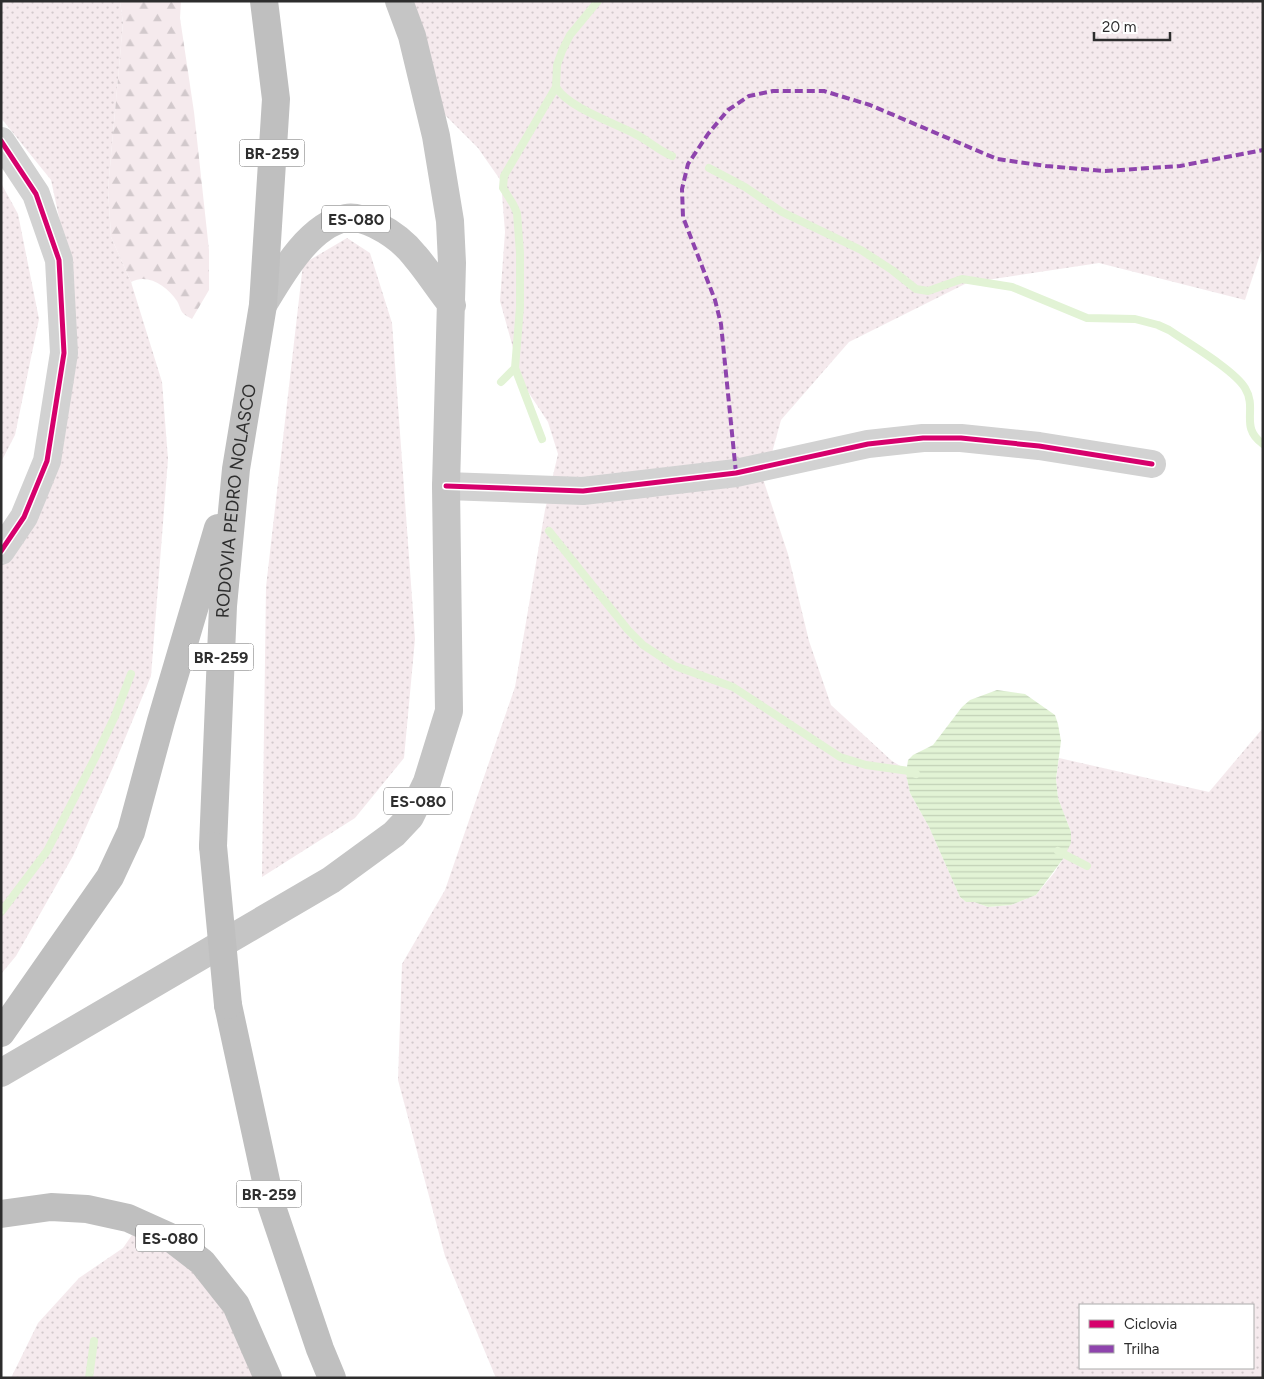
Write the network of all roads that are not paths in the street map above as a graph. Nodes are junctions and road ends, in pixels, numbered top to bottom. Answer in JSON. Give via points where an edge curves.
{"nodes":[{"id":1,"x":264,"y":1,"type":"edge"},
{"id":2,"x":399,"y":1,"type":"edge"},
{"id":3,"x":1,"y":141,"type":"edge"},
{"id":4,"x":263,"y":305,"type":"junction"},
{"id":5,"x":452,"y":305,"type":"junction"},
{"id":6,"x":1007,"y":423,"type":"dead end"},
{"id":7,"x":961,"y":438,"type":"junction"},
{"id":8,"x":1152,"y":464,"type":"dead end"},
{"id":9,"x":236,"y":469,"type":"junction"},
{"id":10,"x":446,"y":486,"type":"junction"},
{"id":11,"x":1,"y":551,"type":"edge"},
{"id":12,"x":1,"y":1033,"type":"edge"},
{"id":13,"x":1,"y":1073,"type":"edge"},
{"id":14,"x":1,"y":1214,"type":"edge"},
{"id":15,"x":268,"y":1378,"type":"edge"},
{"id":16,"x":332,"y":1378,"type":"edge"}],
"edges":[{"from":1,"to":4,"type":"highway","name":"RODOVIA PEDRO NOLASCO","number":"BR-259","via":[[276,99]]},
{"from":2,"to":5,"type":"main road","via":[[412,36],[436,136],[450,221]]},
{"from":3,"to":11,"type":"street","via":[[36,194],[59,260],[64,353],[47,461],[24,517]]},
{"from":4,"to":5,"type":"main road","number":"ES-080","via":[[287,264],[304,245],[331,223],[348,218],[364,220],[388,231],[414,254]]},
{"from":4,"to":9,"type":"highway","name":"RODOVIA PEDRO NOLASCO","number":"BR-259"},
{"from":5,"to":10,"type":"main road","number":"ES-080"},
{"from":6,"to":7,"type":"street"},
{"from":7,"to":8,"type":"street","via":[[1039,446]]},
{"from":7,"to":10,"type":"street","via":[[922,438],[868,444],[736,473],[583,491]]},
{"from":9,"to":12,"type":"highway","via":[[131,832],[110,877]]},
{"from":9,"to":16,"type":"highway","name":"RODOVIA PEDRO NOLASCO","number":"BR-259","bridge":true,"via":[[223,606],[213,846],[228,1005],[272,1204]]},
{"from":10,"to":13,"type":"main road","number":"ES-080","via":[[449,711],[427,782],[410,817],[394,834],[331,880]]},
{"from":14,"to":15,"type":"highway","number":"ES-080","via":[[51,1207],[87,1209],[128,1218],[168,1236],[202,1262],[236,1305]]}]}
